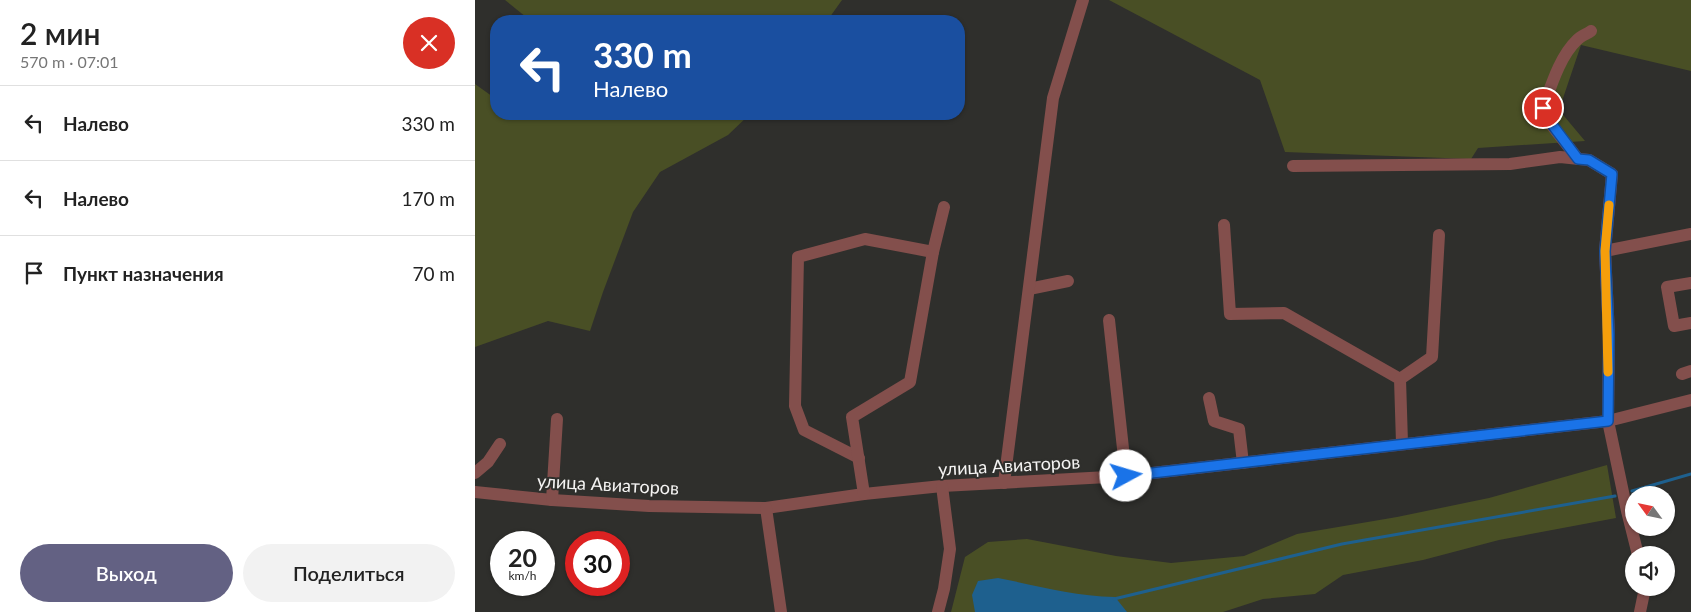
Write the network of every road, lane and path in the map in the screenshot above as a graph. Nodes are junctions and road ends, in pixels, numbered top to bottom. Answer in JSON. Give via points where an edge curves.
{"nodes":[{"id":1,"x":1083,"y":0,"type":"edge"},
{"id":2,"x":1591,"y":31,"type":"dead end"},
{"id":3,"x":1578,"y":159,"type":"junction"},
{"id":4,"x":1293,"y":166,"type":"dead end"},
{"id":5,"x":944,"y":208,"type":"dead end"},
{"id":6,"x":1224,"y":225,"type":"dead end"},
{"id":7,"x":1691,"y":234,"type":"edge"},
{"id":8,"x":1439,"y":235,"type":"dead end"},
{"id":9,"x":1605,"y":251,"type":"junction"},
{"id":10,"x":933,"y":252,"type":"junction"},
{"id":11,"x":1068,"y":281,"type":"dead end"},
{"id":12,"x":1691,"y":283,"type":"edge"},
{"id":13,"x":1029,"y":289,"type":"junction"},
{"id":14,"x":1109,"y":320,"type":"dead end"},
{"id":15,"x":1691,"y":323,"type":"edge"},
{"id":16,"x":1400,"y":379,"type":"junction"},
{"id":17,"x":1209,"y":398,"type":"dead end"},
{"id":18,"x":1691,"y":400,"type":"edge"},
{"id":19,"x":557,"y":419,"type":"dead end"},
{"id":20,"x":1608,"y":421,"type":"junction"},
{"id":21,"x":500,"y":444,"type":"dead end"},
{"id":22,"x":1402,"y":444,"type":"junction"},
{"id":23,"x":859,"y":458,"type":"junction"},
{"id":24,"x":1243,"y":463,"type":"junction"},
{"id":25,"x":475,"y":473,"type":"edge"},
{"id":26,"x":1126,"y":476,"type":"junction"},
{"id":27,"x":1004,"y":483,"type":"junction"},
{"id":28,"x":943,"y":486,"type":"junction"},
{"id":29,"x":475,"y":492,"type":"edge"},
{"id":30,"x":864,"y":494,"type":"junction"},
{"id":31,"x":552,"y":500,"type":"junction"},
{"id":32,"x":766,"y":508,"type":"junction"},
{"id":33,"x":1636,"y":546,"type":"edge"},
{"id":34,"x":1643,"y":596,"type":"edge"},
{"id":35,"x":781,"y":612,"type":"edge"},
{"id":36,"x":938,"y":612,"type":"edge"},
{"id":37,"x":1640,"y":612,"type":"edge"}],
"edges":[{"from":1,"to":13,"type":"street","via":[[1053,98]]},
{"from":2,"to":3,"type":"street","via":[[1570,48],[1555,74],[1543,108]]},
{"from":3,"to":4,"type":"street","via":[[1561,157],[1510,164]]},
{"from":3,"to":9,"type":"street","via":[[1589,160],[1612,174]]},
{"from":5,"to":10,"type":"street"},
{"from":6,"to":16,"type":"street","via":[[1230,314],[1284,313]]},
{"from":7,"to":9,"type":"street"},
{"from":8,"to":16,"type":"street","via":[[1432,357]]},
{"from":9,"to":20,"type":"street","via":[[1609,335]]},
{"from":10,"to":23,"type":"street","via":[[910,382],[852,416]]},
{"from":10,"to":23,"type":"street","via":[[865,239],[798,257],[795,406],[804,430]]},
{"from":11,"to":13,"type":"street"},
{"from":12,"to":15,"type":"street","via":[[1667,287],[1674,326]]},
{"from":13,"to":27,"type":"street"},
{"from":14,"to":26,"type":"street"},
{"from":16,"to":22,"type":"street"},
{"from":17,"to":24,"type":"street","via":[[1214,421],[1239,429]]},
{"from":18,"to":20,"type":"street","name":"улица Авиаторов"},
{"from":19,"to":31,"type":"street"},
{"from":20,"to":22,"type":"street","name":"улица Авиаторов"},
{"from":20,"to":33,"type":"street"},
{"from":21,"to":25,"type":"street","via":[[488,462]]},
{"from":22,"to":24,"type":"street","name":"улица Авиаторов"},
{"from":23,"to":30,"type":"street"},
{"from":24,"to":26,"type":"street","name":"улица Авиаторов"},
{"from":26,"to":27,"type":"street","name":"улица Авиаторов"},
{"from":27,"to":28,"type":"street","name":"улица Авиаторов"},
{"from":28,"to":30,"type":"street","name":"улица Авиаторов"},
{"from":28,"to":36,"type":"street","via":[[950,549]]},
{"from":29,"to":31,"type":"street","name":"улица Авиаторов"},
{"from":30,"to":32,"type":"street","name":"улица Авиаторов"},
{"from":31,"to":32,"type":"street","name":"улица Авиаторов"},
{"from":32,"to":35,"type":"street"},
{"from":34,"to":37,"type":"street"}]}
